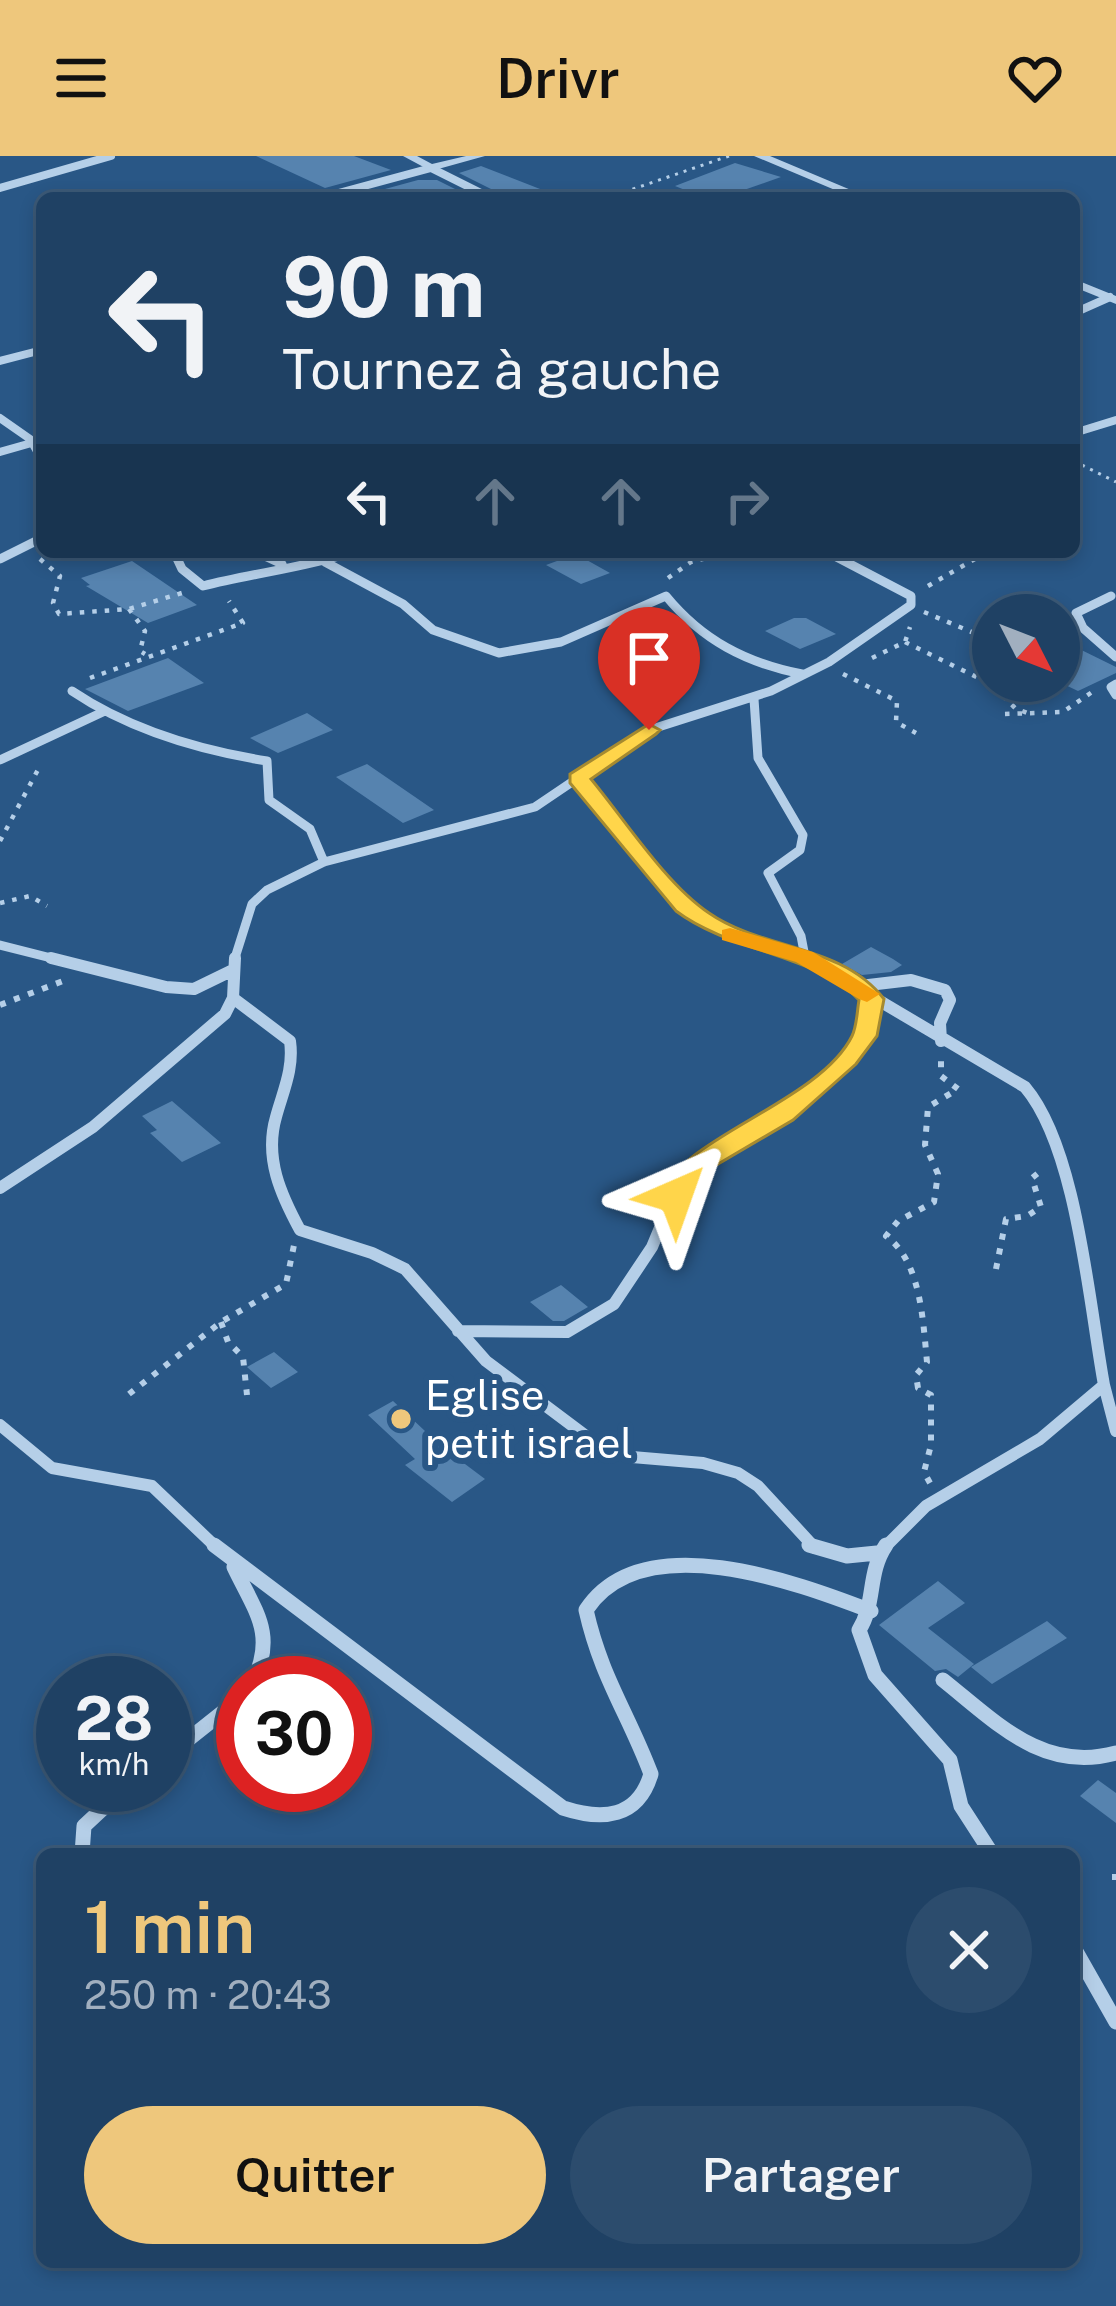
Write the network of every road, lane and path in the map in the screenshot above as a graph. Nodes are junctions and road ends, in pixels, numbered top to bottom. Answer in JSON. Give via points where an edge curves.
{"nodes":[{"id":1,"x":111,"y":156,"type":"edge"},
{"id":2,"x":410,"y":156,"type":"edge"},
{"id":3,"x":479,"y":156,"type":"edge"},
{"id":4,"x":729,"y":156,"type":"edge"},
{"id":5,"x":760,"y":156,"type":"edge"},
{"id":6,"x":431,"y":168,"type":"junction"},
{"id":7,"x":0,"y":188,"type":"edge"},
{"id":8,"x":342,"y":192,"type":"edge"},
{"id":9,"x":479,"y":192,"type":"edge"},
{"id":10,"x":622,"y":192,"type":"edge"},
{"id":11,"x":849,"y":192,"type":"edge"},
{"id":12,"x":1080,"y":285,"type":"edge"},
{"id":13,"x":1113,"y":299,"type":"edge"},
{"id":14,"x":1080,"y":312,"type":"edge"},
{"id":15,"x":36,"y":352,"type":"edge"},
{"id":16,"x":0,"y":361,"type":"edge"},
{"id":17,"x":0,"y":418,"type":"edge"},
{"id":18,"x":1116,"y":419,"type":"edge"},
{"id":19,"x":1080,"y":431,"type":"edge"},
{"id":20,"x":36,"y":440,"type":"edge"},
{"id":21,"x":36,"y":441,"type":"edge"},
{"id":22,"x":0,"y":452,"type":"edge"},
{"id":23,"x":1080,"y":464,"type":"edge"},
{"id":24,"x":1116,"y":482,"type":"edge"},
{"id":25,"x":36,"y":540,"type":"edge"},
{"id":26,"x":26,"y":543,"type":"junction"},
{"id":27,"x":36,"y":553,"type":"edge"},
{"id":28,"x":41,"y":558,"type":"edge"},
{"id":29,"x":177,"y":558,"type":"edge"},
{"id":30,"x":269,"y":558,"type":"edge"},
{"id":31,"x":336,"y":558,"type":"edge"},
{"id":32,"x":712,"y":558,"type":"edge"},
{"id":33,"x":836,"y":558,"type":"edge"},
{"id":34,"x":978,"y":558,"type":"edge"},
{"id":35,"x":0,"y":559,"type":"edge"},
{"id":36,"x":325,"y":562,"type":"junction"},
{"id":37,"x":284,"y":565,"type":"junction"},
{"id":38,"x":203,"y":586,"type":"junction"},
{"id":39,"x":667,"y":596,"type":"junction"},
{"id":40,"x":1111,"y":596,"type":"dead end"},
{"id":41,"x":908,"y":605,"type":"junction"},
{"id":42,"x":130,"y":609,"type":"junction"},
{"id":43,"x":243,"y":623,"type":"dead end"},
{"id":44,"x":972,"y":631,"type":"edge"},
{"id":45,"x":905,"y":642,"type":"junction"},
{"id":46,"x":145,"y":654,"type":"junction"},
{"id":47,"x":1116,"y":657,"type":"edge"},
{"id":48,"x":829,"y":662,"type":"junction"},
{"id":49,"x":806,"y":674,"type":"junction"},
{"id":50,"x":1114,"y":688,"type":"edge"},
{"id":51,"x":72,"y":691,"type":"joint"},
{"id":52,"x":754,"y":699,"type":"junction"},
{"id":53,"x":105,"y":711,"type":"junction"},
{"id":54,"x":1004,"y":714,"type":"dead end"},
{"id":55,"x":1032,"y":715,"type":"junction"},
{"id":56,"x":916,"y":733,"type":"dead end"},
{"id":57,"x":50,"y":739,"type":"junction"},
{"id":58,"x":0,"y":760,"type":"edge"},
{"id":59,"x":578,"y":778,"type":"junction"},
{"id":60,"x":0,"y":841,"type":"edge"},
{"id":61,"x":324,"y":862,"type":"junction"},
{"id":62,"x":0,"y":903,"type":"edge"},
{"id":63,"x":47,"y":906,"type":"dead end"},
{"id":64,"x":0,"y":945,"type":"edge"},
{"id":65,"x":805,"y":957,"type":"junction"},
{"id":66,"x":94,"y":967,"type":"junction"},
{"id":67,"x":231,"y":971,"type":"junction"},
{"id":68,"x":860,"y":986,"type":"junction"},
{"id":69,"x":233,"y":998,"type":"junction"},
{"id":70,"x":872,"y":999,"type":"junction"},
{"id":71,"x":0,"y":1004,"type":"edge"},
{"id":72,"x":940,"y":1041,"type":"junction"},
{"id":73,"x":1053,"y":1134,"type":"junction"},
{"id":74,"x":0,"y":1188,"type":"edge"},
{"id":75,"x":300,"y":1230,"type":"junction"},
{"id":76,"x":996,"y":1269,"type":"dead end"},
{"id":77,"x":221,"y":1322,"type":"junction"},
{"id":78,"x":456,"y":1331,"type":"junction"},
{"id":79,"x":1104,"y":1385,"type":"junction"},
{"id":80,"x":129,"y":1394,"type":"dead end"},
{"id":81,"x":247,"y":1395,"type":"dead end"},
{"id":82,"x":0,"y":1425,"type":"edge"},
{"id":83,"x":1116,"y":1431,"type":"edge"},
{"id":84,"x":933,"y":1498,"type":"junction"},
{"id":85,"x":877,"y":1553,"type":"junction"},
{"id":86,"x":231,"y":1561,"type":"junction"},
{"id":87,"x":871,"y":1611,"type":"junction"},
{"id":88,"x":266,"y":1656,"type":"edge"},
{"id":89,"x":943,"y":1680,"type":"dead end"},
{"id":90,"x":1116,"y":1754,"type":"edge"},
{"id":91,"x":99,"y":1812,"type":"edge"},
{"id":92,"x":82,"y":1848,"type":"edge"},
{"id":93,"x":988,"y":1848,"type":"edge"},
{"id":94,"x":1080,"y":1959,"type":"edge"},
{"id":95,"x":1116,"y":2022,"type":"edge"}],
"edges":[{"from":1,"to":7,"type":"street"},
{"from":2,"to":6,"type":"street"},
{"from":3,"to":6,"type":"street"},
{"from":4,"to":10,"type":"path"},
{"from":5,"to":11,"type":"street"},
{"from":6,"to":8,"type":"street"},
{"from":6,"to":9,"type":"street"},
{"from":12,"to":13,"type":"street"},
{"from":13,"to":14,"type":"street"},
{"from":15,"to":16,"type":"street"},
{"from":17,"to":20,"type":"street"},
{"from":18,"to":19,"type":"street"},
{"from":21,"to":22,"type":"street"},
{"from":23,"to":24,"type":"path"},
{"from":25,"to":26,"type":"street"},
{"from":26,"to":27,"type":"path"},
{"from":26,"to":35,"type":"street"},
{"from":28,"to":42,"type":"path","via":[[60,576],[54,610]]},
{"from":29,"to":38,"type":"street"},
{"from":30,"to":37,"type":"street"},
{"from":31,"to":36,"type":"street"},
{"from":32,"to":39,"type":"path","via":[[676,570],[664,582]]},
{"from":33,"to":41,"type":"street"},
{"from":34,"to":41,"type":"path"},
{"from":36,"to":37,"type":"street"},
{"from":36,"to":39,"type":"street","via":[[403,604],[433,630],[499,652],[561,642]]},
{"from":37,"to":38,"type":"street"},
{"from":38,"to":42,"type":"path"},
{"from":39,"to":49,"type":"street","via":[[736,656]]},
{"from":40,"to":47,"type":"street","via":[[1076,614]]},
{"from":41,"to":44,"type":"path"},
{"from":41,"to":45,"type":"path"},
{"from":41,"to":48,"type":"street"},
{"from":42,"to":46,"type":"path","via":[[145,631]]},
{"from":43,"to":46,"type":"path"},
{"from":45,"to":48,"type":"path","via":[[874,658]]},
{"from":45,"to":55,"type":"path","via":[[991,684]]},
{"from":46,"to":51,"type":"path"},
{"from":48,"to":49,"type":"street"},
{"from":48,"to":56,"type":"path","via":[[897,701],[896,722]]},
{"from":49,"to":52,"type":"street"},
{"from":50,"to":55,"type":"path","via":[[1089,693],[1063,712]]},
{"from":51,"to":53,"type":"street"},
{"from":52,"to":59,"type":"street","via":[[677,717]]},
{"from":52,"to":65,"type":"street","via":[[758,758],[802,836],[800,850],[768,873]]},
{"from":53,"to":57,"type":"street"},
{"from":53,"to":61,"type":"street","via":[[192,747],[267,761],[269,800],[310,830]]},
{"from":54,"to":55,"type":"path"},
{"from":57,"to":58,"type":"street"},
{"from":57,"to":60,"type":"path"},
{"from":59,"to":61,"type":"street","via":[[515,814]]},
{"from":59,"to":65,"type":"street","via":[[685,906],[729,935]]},
{"from":61,"to":67,"type":"street","via":[[252,904]]},
{"from":62,"to":63,"type":"path","via":[[30,896]]},
{"from":64,"to":66,"type":"street"},
{"from":65,"to":68,"type":"street"},
{"from":66,"to":67,"type":"street","via":[[166,988],[194,988]]},
{"from":66,"to":71,"type":"path"},
{"from":67,"to":69,"type":"street"},
{"from":68,"to":70,"type":"street"},
{"from":68,"to":72,"type":"street","via":[[911,980],[945,990]]},
{"from":69,"to":74,"type":"street","via":[[133,1096]]},
{"from":69,"to":75,"type":"street","via":[[290,1041],[294,1058],[272,1157]]},
{"from":70,"to":72,"type":"street"},
{"from":70,"to":78,"type":"street","via":[[865,1036],[847,1059],[784,1114],[679,1182],[652,1247],[614,1304],[567,1332]]},
{"from":72,"to":73,"type":"street","via":[[1024,1087]]},
{"from":72,"to":84,"type":"path","via":[[941,1076],[958,1089],[928,1107],[934,1202],[898,1220],[886,1236],[904,1249],[928,1343],[916,1375],[918,1388],[931,1395],[924,1472]]},
{"from":73,"to":76,"type":"path","via":[[1053,1151],[1032,1178],[1041,1207],[1006,1219]]},
{"from":73,"to":79,"type":"street"},
{"from":75,"to":77,"type":"path","via":[[286,1285]]},
{"from":75,"to":78,"type":"street","via":[[395,1263]]},
{"from":77,"to":80,"type":"path"},
{"from":77,"to":81,"type":"path","via":[[243,1357]]},
{"from":78,"to":85,"type":"street","via":[[601,1447],[629,1459],[706,1460],[741,1474],[817,1551],[847,1559]]},
{"from":79,"to":83,"type":"street"},
{"from":79,"to":84,"type":"street","via":[[1037,1442]]},
{"from":82,"to":86,"type":"street","via":[[52,1468],[152,1486]]},
{"from":84,"to":85,"type":"street"},
{"from":85,"to":87,"type":"street"},
{"from":86,"to":87,"type":"street","via":[[587,1818],[614,1818],[638,1804],[651,1774],[594,1645],[586,1610],[603,1587],[635,1572],[704,1568],[787,1581]]},
{"from":86,"to":88,"type":"street","via":[[260,1620]]},
{"from":87,"to":93,"type":"street","via":[[859,1630],[865,1658],[884,1692],[953,1765],[959,1803]]},
{"from":89,"to":90,"type":"street","via":[[1064,1760]]},
{"from":91,"to":92,"type":"street","via":[[84,1826]]},
{"from":94,"to":95,"type":"street"}]}
